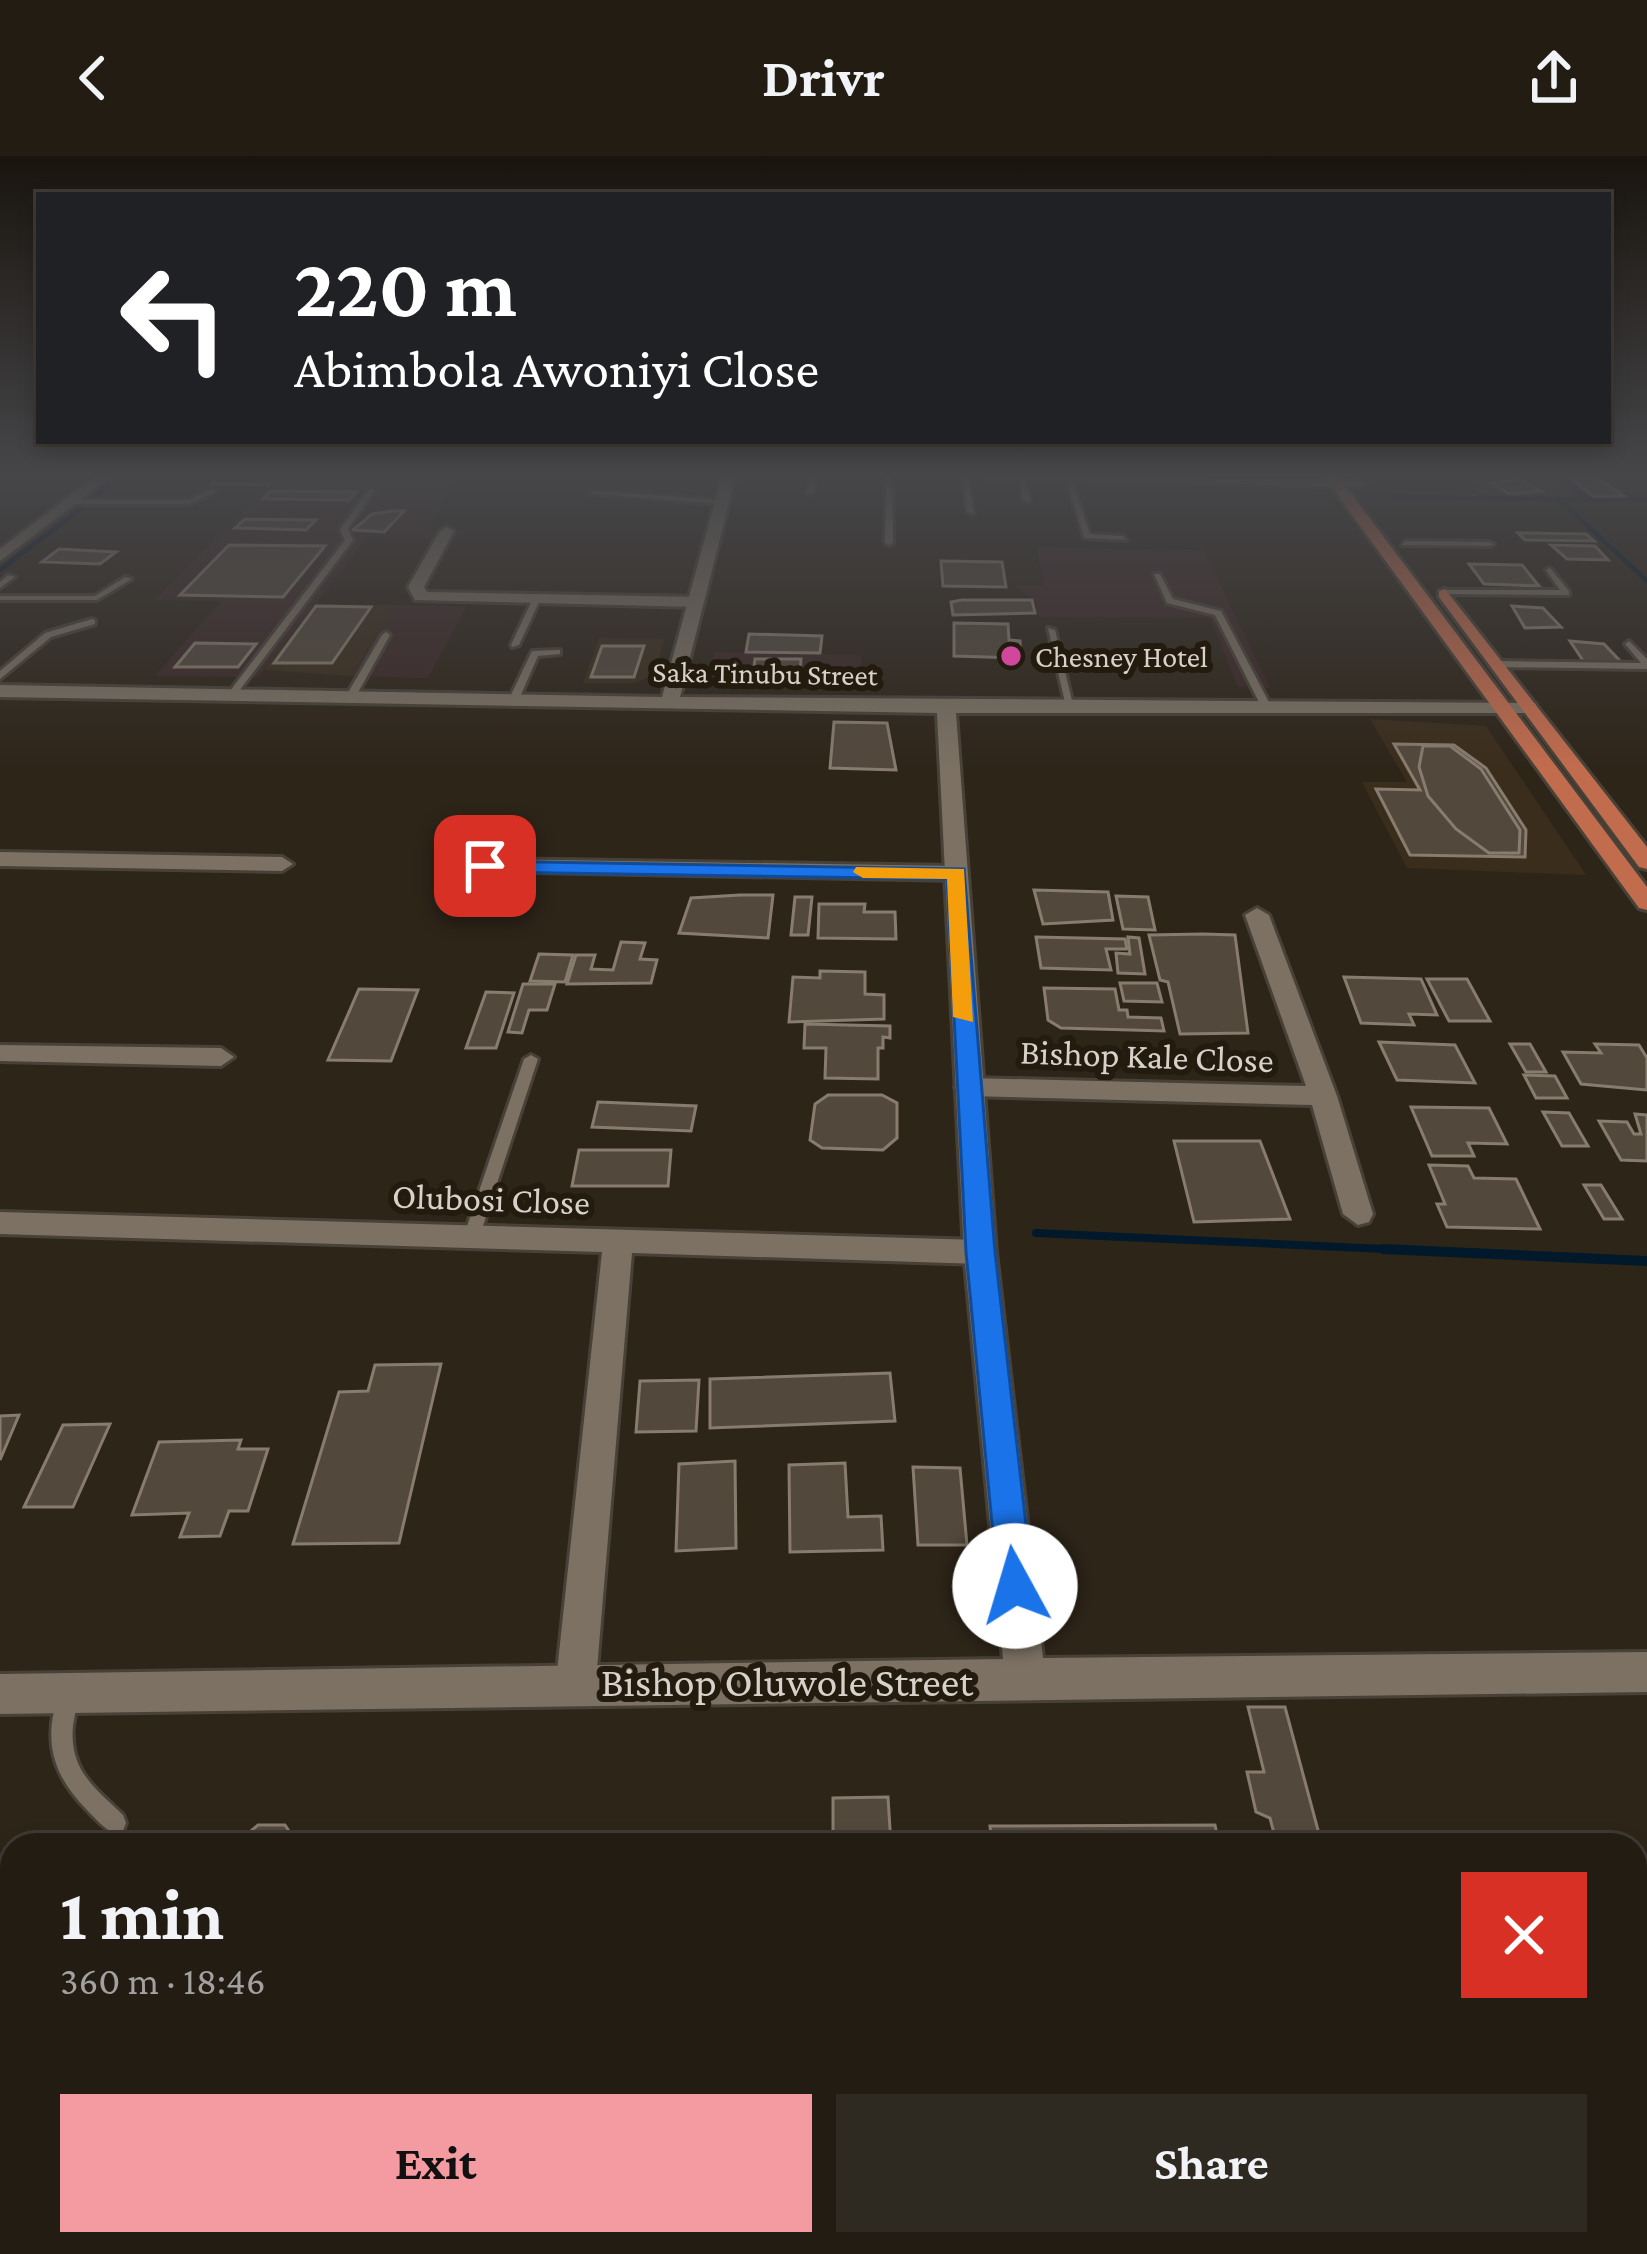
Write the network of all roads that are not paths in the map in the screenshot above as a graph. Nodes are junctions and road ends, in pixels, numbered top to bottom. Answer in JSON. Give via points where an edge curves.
{"nodes":[{"id":1,"x":324,"y":573,"type":"edge"},
{"id":2,"x":426,"y":573,"type":"edge"},
{"id":3,"x":704,"y":573,"type":"edge"},
{"id":4,"x":1409,"y":573,"type":"edge"},
{"id":5,"x":1428,"y":573,"type":"edge"},
{"id":6,"x":1552,"y":573,"type":"edge"},
{"id":7,"x":1157,"y":575,"type":"dead end"},
{"id":8,"x":11,"y":577,"type":"dead end"},
{"id":9,"x":128,"y":579,"type":"dead end"},
{"id":10,"x":0,"y":586,"type":"edge"},
{"id":11,"x":1443,"y":592,"type":"junction"},
{"id":12,"x":0,"y":598,"type":"edge"},
{"id":13,"x":536,"y":600,"type":"junction"},
{"id":14,"x":696,"y":602,"type":"junction"},
{"id":15,"x":92,"y":622,"type":"dead end"},
{"id":16,"x":1051,"y":630,"type":"dead end"},
{"id":17,"x":386,"y":635,"type":"dead end"},
{"id":18,"x":1629,"y":644,"type":"dead end"},
{"id":19,"x":515,"y":645,"type":"dead end"},
{"id":20,"x":557,"y":652,"type":"dead end"},
{"id":21,"x":1496,"y":664,"type":"junction"},
{"id":22,"x":1647,"y":666,"type":"edge"},
{"id":23,"x":0,"y":676,"type":"edge"},
{"id":24,"x":232,"y":693,"type":"junction"},
{"id":25,"x":5,"y":696,"type":"edge"},
{"id":26,"x":351,"y":696,"type":"junction"},
{"id":27,"x":514,"y":699,"type":"junction"},
{"id":28,"x":670,"y":700,"type":"junction"},
{"id":29,"x":946,"y":707,"type":"junction"},
{"id":30,"x":1071,"y":707,"type":"junction"},
{"id":31,"x":1502,"y":707,"type":"junction"},
{"id":32,"x":1528,"y":707,"type":"junction"},
{"id":33,"x":1268,"y":710,"type":"junction"},
{"id":34,"x":1645,"y":857,"type":"edge"},
{"id":35,"x":0,"y":859,"type":"edge"},
{"id":36,"x":282,"y":863,"type":"dead end"},
{"id":37,"x":485,"y":866,"type":"dead end"},
{"id":38,"x":957,"y":873,"type":"junction"},
{"id":39,"x":1647,"y":903,"type":"edge"},
{"id":40,"x":1257,"y":915,"type":"dead end"},
{"id":41,"x":0,"y":1053,"type":"edge"},
{"id":42,"x":221,"y":1057,"type":"dead end"},
{"id":43,"x":531,"y":1059,"type":"dead end"},
{"id":44,"x":969,"y":1087,"type":"junction"},
{"id":45,"x":1324,"y":1096,"type":"junction"},
{"id":46,"x":1358,"y":1214,"type":"dead end"},
{"id":47,"x":0,"y":1223,"type":"edge"},
{"id":48,"x":471,"y":1238,"type":"junction"},
{"id":49,"x":618,"y":1243,"type":"junction"},
{"id":50,"x":980,"y":1252,"type":"junction"},
{"id":51,"x":1647,"y":1672,"type":"edge"},
{"id":52,"x":576,"y":1681,"type":"junction"},
{"id":53,"x":1025,"y":1682,"type":"junction"},
{"id":54,"x":69,"y":1692,"type":"junction"},
{"id":55,"x":0,"y":1694,"type":"edge"},
{"id":56,"x":115,"y":1823,"type":"dead end"}],
"edges":[{"from":1,"to":24,"type":"lane"},
{"from":2,"to":13,"type":"street","via":[[416,594]]},
{"from":3,"to":14,"type":"street"},
{"from":4,"to":31,"type":"main road"},
{"from":5,"to":11,"type":"main road"},
{"from":6,"to":11,"type":"lane","via":[[1566,593]]},
{"from":7,"to":33,"type":"lane","via":[[1170,601],[1218,613]]},
{"from":8,"to":10,"type":"lane"},
{"from":9,"to":12,"type":"lane","via":[[97,598]]},
{"from":11,"to":21,"type":"main road"},
{"from":13,"to":14,"type":"street"},
{"from":13,"to":19,"type":"lane"},
{"from":14,"to":28,"type":"street"},
{"from":15,"to":23,"type":"lane","via":[[48,635]]},
{"from":16,"to":30,"type":"lane"},
{"from":17,"to":26,"type":"lane"},
{"from":18,"to":22,"type":"lane"},
{"from":20,"to":27,"type":"lane","via":[[535,653]]},
{"from":21,"to":22,"type":"lane"},
{"from":21,"to":32,"type":"main road"},
{"from":24,"to":25,"type":"street","name":"Saka Tinubu Street"},
{"from":24,"to":26,"type":"street","name":"Saka Tinubu Street"},
{"from":26,"to":27,"type":"street","name":"Saka Tinubu Street"},
{"from":27,"to":28,"type":"street","name":"Saka Tinubu Street"},
{"from":28,"to":29,"type":"street","name":"Saka Tinubu Street"},
{"from":29,"to":30,"type":"street","name":"Saka Tinubu Street"},
{"from":29,"to":38,"type":"street"},
{"from":30,"to":33,"type":"street","name":"Saka Tinubu Street"},
{"from":31,"to":32,"type":"street","name":"Saka Tinubu Street"},
{"from":31,"to":33,"type":"street","name":"Saka Tinubu Street"},
{"from":31,"to":39,"type":"main road"},
{"from":32,"to":34,"type":"main road"},
{"from":35,"to":36,"type":"street"},
{"from":37,"to":38,"type":"street"},
{"from":38,"to":44,"type":"street"},
{"from":40,"to":45,"type":"street","name":"Bishop Kale Close"},
{"from":41,"to":42,"type":"street"},
{"from":43,"to":48,"type":"lane"},
{"from":44,"to":45,"type":"street","name":"Bishop Kale Close"},
{"from":44,"to":50,"type":"street"},
{"from":45,"to":46,"type":"street","name":"Bishop Kale Close"},
{"from":47,"to":48,"type":"street","name":"Olubosi Close"},
{"from":48,"to":49,"type":"street","name":"Olubosi Close"},
{"from":49,"to":50,"type":"street","name":"Olubosi Close"},
{"from":49,"to":52,"type":"street"},
{"from":50,"to":53,"type":"street"},
{"from":51,"to":53,"type":"street","name":"Bishop Oluwole Street"},
{"from":52,"to":53,"type":"street","name":"Bishop Oluwole Street"},
{"from":52,"to":54,"type":"street","name":"Bishop Oluwole Street"},
{"from":54,"to":55,"type":"street","name":"Bishop Oluwole Street"},
{"from":54,"to":56,"type":"lane","via":[[59,1742],[63,1770]]}]}
